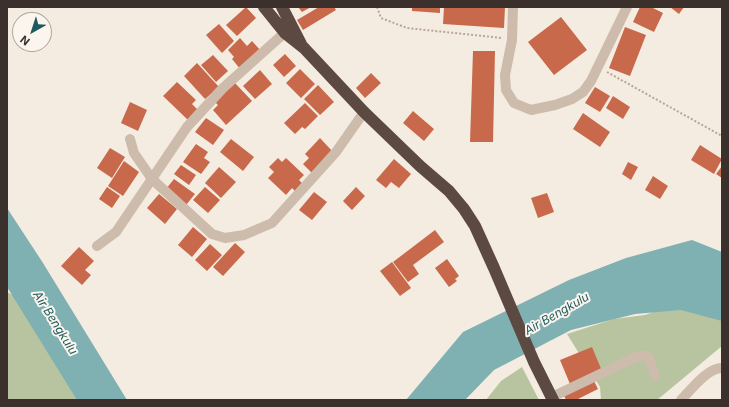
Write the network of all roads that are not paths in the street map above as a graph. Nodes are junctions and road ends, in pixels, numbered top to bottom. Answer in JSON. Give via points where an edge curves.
{"nodes":[{"id":1,"x":264,"y":7,"type":"edge"},
{"id":2,"x":282,"y":7,"type":"edge"},
{"id":3,"x":513,"y":7,"type":"edge"},
{"id":4,"x":627,"y":7,"type":"edge"},
{"id":5,"x":289,"y":29,"type":"junction"},
{"id":6,"x":364,"y":112,"type":"junction"},
{"id":7,"x":130,"y":139,"type":"dead end"},
{"id":8,"x":152,"y":179,"type":"junction"},
{"id":9,"x":97,"y":246,"type":"dead end"},
{"id":10,"x":722,"y":368,"type":"edge"},
{"id":11,"x":655,"y":376,"type":"dead end"},
{"id":12,"x":552,"y":399,"type":"edge"},
{"id":13,"x":681,"y":400,"type":"edge"}],
"edges":[{"from":1,"to":5,"type":"highway"},
{"from":2,"to":5,"type":"highway"},
{"from":3,"to":4,"type":"street","via":[[512,40],[505,75],[506,90],[514,103],[531,110],[556,105],[583,92],[591,81]]},
{"from":5,"to":6,"type":"highway"},
{"from":5,"to":8,"type":"street","via":[[200,112]]},
{"from":6,"to":8,"type":"street","via":[[336,152],[272,223],[244,236],[225,238],[212,234]]},
{"from":6,"to":12,"type":"highway","via":[[449,191],[464,209],[475,226]]},
{"from":7,"to":8,"type":"street","via":[[134,153]]},
{"from":8,"to":9,"type":"street","via":[[116,232]]},
{"from":10,"to":13,"type":"street","via":[[708,374]]},
{"from":11,"to":12,"type":"street","via":[[649,358],[638,356]]}]}
